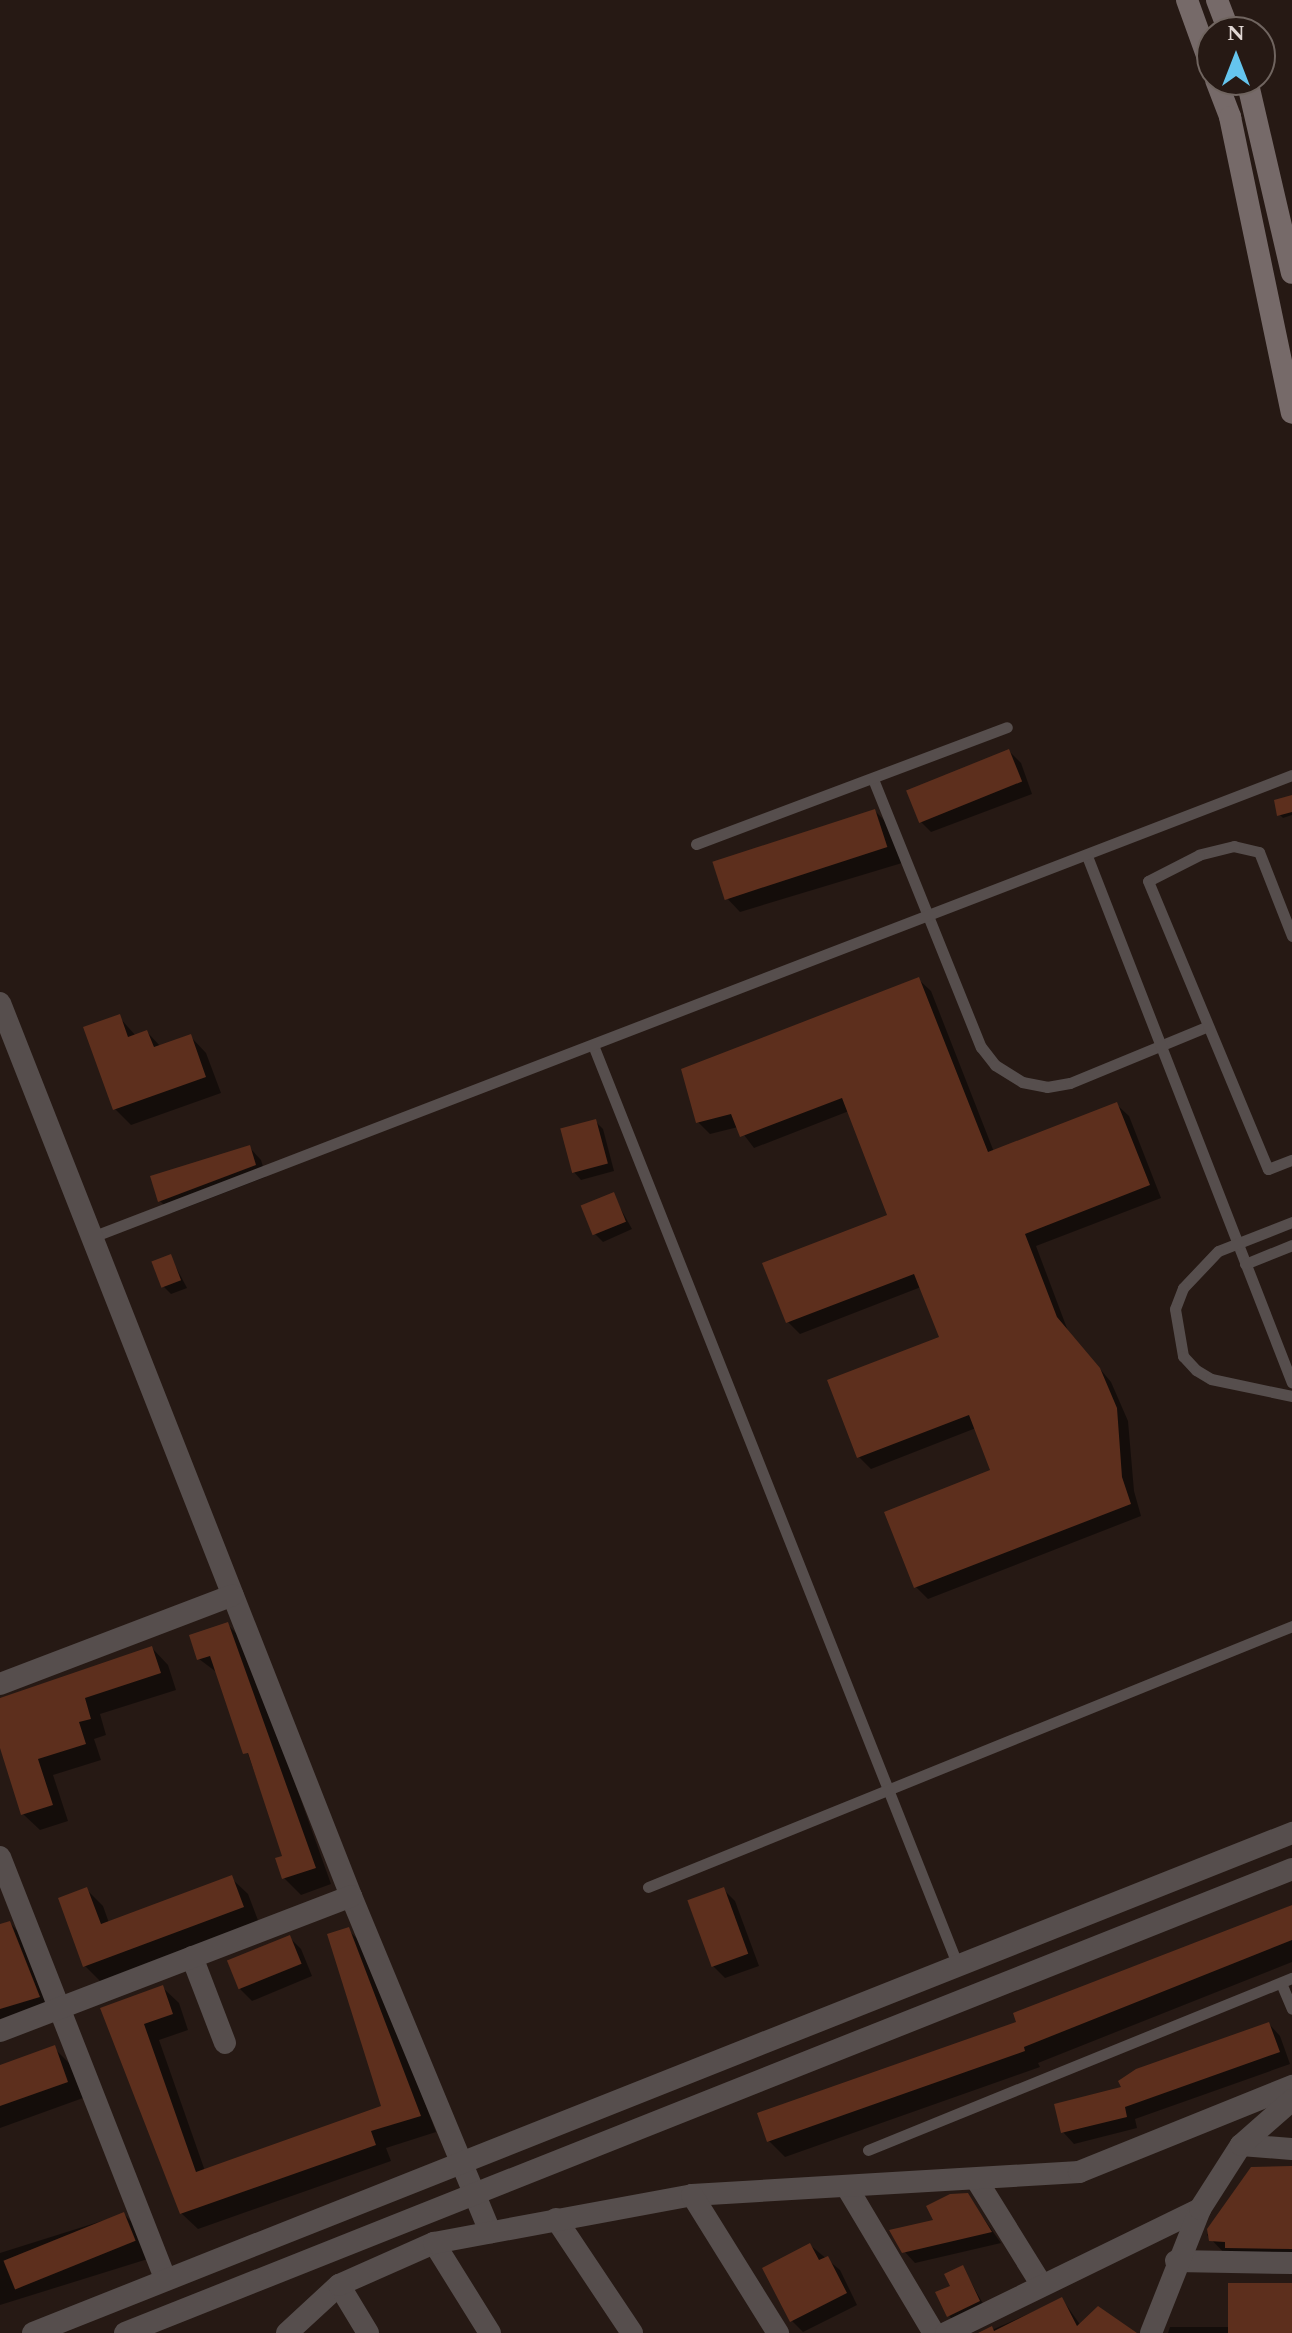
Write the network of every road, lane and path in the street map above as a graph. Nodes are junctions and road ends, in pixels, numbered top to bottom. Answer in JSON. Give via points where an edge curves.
{"nodes":[{"id":1,"x":1187,"y":0,"type":"edge"},
{"id":2,"x":1196,"y":25,"type":"edge"},
{"id":3,"x":1222,"y":96,"type":"edge"},
{"id":4,"x":1251,"y":96,"type":"edge"},
{"id":5,"x":1292,"y":273,"type":"edge"},
{"id":6,"x":1292,"y":413,"type":"edge"},
{"id":7,"x":1007,"y":727,"type":"dead end"},
{"id":8,"x":1292,"y":775,"type":"edge"},
{"id":9,"x":873,"y":779,"type":"junction"},
{"id":10,"x":696,"y":844,"type":"dead end"},
{"id":11,"x":1087,"y":856,"type":"junction"},
{"id":12,"x":932,"y":915,"type":"junction"},
{"id":13,"x":1292,"y":936,"type":"edge"},
{"id":14,"x":0,"y":1003,"type":"edge"},
{"id":15,"x":1208,"y":1026,"type":"junction"},
{"id":16,"x":593,"y":1045,"type":"junction"},
{"id":17,"x":1161,"y":1047,"type":"junction"},
{"id":18,"x":1292,"y":1160,"type":"edge"},
{"id":19,"x":1292,"y":1222,"type":"edge"},
{"id":20,"x":92,"y":1237,"type":"junction"},
{"id":21,"x":1237,"y":1242,"type":"junction"},
{"id":22,"x":1292,"y":1245,"type":"edge"},
{"id":23,"x":1245,"y":1264,"type":"junction"},
{"id":24,"x":1292,"y":1383,"type":"edge"},
{"id":25,"x":1292,"y":1396,"type":"edge"},
{"id":26,"x":233,"y":1595,"type":"junction"},
{"id":27,"x":1292,"y":1626,"type":"edge"},
{"id":28,"x":0,"y":1684,"type":"edge"},
{"id":29,"x":885,"y":1790,"type":"junction"},
{"id":30,"x":1292,"y":1833,"type":"edge"},
{"id":31,"x":0,"y":1857,"type":"edge"},
{"id":32,"x":1292,"y":1869,"type":"edge"},
{"id":33,"x":648,"y":1887,"type":"dead end"},
{"id":34,"x":351,"y":1896,"type":"junction"},
{"id":35,"x":192,"y":1957,"type":"junction"},
{"id":36,"x":958,"y":1966,"type":"junction"},
{"id":37,"x":1286,"y":1981,"type":"edge"},
{"id":38,"x":59,"y":2009,"type":"junction"},
{"id":39,"x":1292,"y":2009,"type":"edge"},
{"id":40,"x":0,"y":2031,"type":"edge"},
{"id":41,"x":225,"y":2043,"type":"dead end"},
{"id":42,"x":1292,"y":2086,"type":"edge"},
{"id":43,"x":1292,"y":2100,"type":"edge"},
{"id":44,"x":1241,"y":2145,"type":"junction"},
{"id":45,"x":1292,"y":2149,"type":"edge"},
{"id":46,"x":868,"y":2150,"type":"dead end"},
{"id":47,"x":460,"y":2164,"type":"junction"},
{"id":48,"x":976,"y":2179,"type":"junction"},
{"id":49,"x":848,"y":2189,"type":"junction"},
{"id":50,"x":475,"y":2194,"type":"junction"},
{"id":51,"x":692,"y":2195,"type":"junction"},
{"id":52,"x":1200,"y":2209,"type":"junction"},
{"id":53,"x":556,"y":2219,"type":"junction"},
{"id":54,"x":490,"y":2232,"type":"junction"},
{"id":55,"x":434,"y":2243,"type":"junction"},
{"id":56,"x":1176,"y":2261,"type":"junction"},
{"id":57,"x":1292,"y":2263,"type":"edge"},
{"id":58,"x":166,"y":2280,"type":"junction"},
{"id":59,"x":1041,"y":2284,"type":"junction"},
{"id":60,"x":339,"y":2285,"type":"junction"},
{"id":61,"x":33,"y":2333,"type":"edge"},
{"id":62,"x":125,"y":2333,"type":"edge"},
{"id":63,"x":287,"y":2333,"type":"edge"},
{"id":64,"x":368,"y":2333,"type":"edge"},
{"id":65,"x":490,"y":2333,"type":"edge"},
{"id":66,"x":632,"y":2333,"type":"edge"},
{"id":67,"x":778,"y":2333,"type":"edge"},
{"id":68,"x":934,"y":2333,"type":"edge"},
{"id":69,"x":946,"y":2333,"type":"edge"},
{"id":70,"x":1151,"y":2333,"type":"edge"}],
"edges":[{"from":1,"to":2,"type":"main road"},
{"from":3,"to":6,"type":"main road"},
{"from":4,"to":5,"type":"main road"},
{"from":7,"to":9,"type":"lane"},
{"from":8,"to":11,"type":"lane"},
{"from":9,"to":10,"type":"lane"},
{"from":9,"to":12,"type":"lane"},
{"from":11,"to":12,"type":"lane"},
{"from":11,"to":17,"type":"lane"},
{"from":12,"to":16,"type":"lane"},
{"from":12,"to":17,"type":"lane","via":[[981,1047],[995,1065],[1022,1082],[1047,1087],[1070,1083]]},
{"from":13,"to":15,"type":"lane","via":[[1259,852],[1234,846],[1199,855],[1148,881]]},
{"from":14,"to":20,"type":"street"},
{"from":15,"to":17,"type":"lane"},
{"from":15,"to":18,"type":"lane","via":[[1268,1169]]},
{"from":16,"to":20,"type":"lane"},
{"from":16,"to":29,"type":"lane"},
{"from":17,"to":21,"type":"lane"},
{"from":19,"to":21,"type":"lane"},
{"from":20,"to":26,"type":"street"},
{"from":21,"to":23,"type":"lane"},
{"from":21,"to":25,"type":"lane","via":[[1201,1265],[1183,1288],[1175,1309],[1183,1356],[1211,1379]]},
{"from":22,"to":23,"type":"lane"},
{"from":23,"to":24,"type":"lane"},
{"from":26,"to":28,"type":"street"},
{"from":26,"to":34,"type":"street"},
{"from":27,"to":29,"type":"lane"},
{"from":29,"to":33,"type":"lane"},
{"from":29,"to":36,"type":"lane"},
{"from":30,"to":36,"type":"street"},
{"from":31,"to":38,"type":"street"},
{"from":32,"to":50,"type":"street"},
{"from":34,"to":35,"type":"street"},
{"from":34,"to":47,"type":"street"},
{"from":35,"to":38,"type":"street"},
{"from":35,"to":41,"type":"street"},
{"from":36,"to":47,"type":"street"},
{"from":37,"to":39,"type":"lane"},
{"from":37,"to":46,"type":"lane"},
{"from":38,"to":40,"type":"street"},
{"from":38,"to":58,"type":"street"},
{"from":42,"to":48,"type":"street","via":[[1079,2172]]},
{"from":43,"to":44,"type":"street"},
{"from":44,"to":45,"type":"street"},
{"from":44,"to":52,"type":"street"},
{"from":47,"to":50,"type":"street"},
{"from":47,"to":58,"type":"street"},
{"from":48,"to":49,"type":"street"},
{"from":48,"to":59,"type":"street"},
{"from":49,"to":51,"type":"street"},
{"from":49,"to":68,"type":"street"},
{"from":50,"to":54,"type":"street"},
{"from":50,"to":62,"type":"street"},
{"from":51,"to":53,"type":"street"},
{"from":51,"to":67,"type":"street"},
{"from":52,"to":56,"type":"street"},
{"from":52,"to":59,"type":"street"},
{"from":53,"to":54,"type":"street"},
{"from":53,"to":66,"type":"street"},
{"from":54,"to":55,"type":"street"},
{"from":55,"to":60,"type":"street"},
{"from":55,"to":65,"type":"street"},
{"from":56,"to":57,"type":"street"},
{"from":56,"to":70,"type":"street"},
{"from":58,"to":61,"type":"street"},
{"from":59,"to":69,"type":"street"},
{"from":60,"to":63,"type":"street"},
{"from":60,"to":64,"type":"street"}]}
